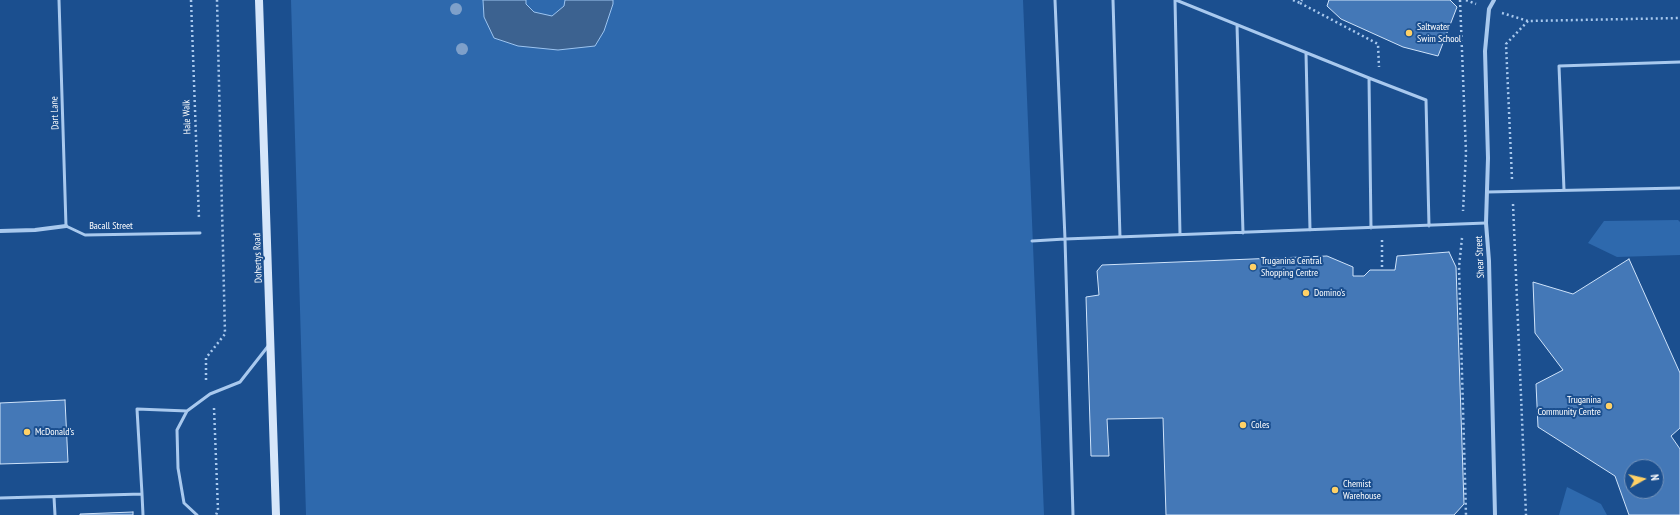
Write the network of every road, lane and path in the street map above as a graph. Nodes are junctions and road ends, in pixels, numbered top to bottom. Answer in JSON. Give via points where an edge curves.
{"nodes":[{"id":1,"x":59,"y":0,"type":"edge"},
{"id":2,"x":191,"y":0,"type":"edge"},
{"id":3,"x":217,"y":0,"type":"edge"},
{"id":4,"x":259,"y":0,"type":"edge"},
{"id":5,"x":1055,"y":0,"type":"edge"},
{"id":6,"x":1113,"y":0,"type":"edge"},
{"id":7,"x":1175,"y":0,"type":"edge"},
{"id":8,"x":1293,"y":0,"type":"edge"},
{"id":9,"x":1302,"y":0,"type":"edge"},
{"id":10,"x":1460,"y":0,"type":"edge"},
{"id":11,"x":1466,"y":0,"type":"edge"},
{"id":12,"x":1494,"y":0,"type":"edge"},
{"id":13,"x":1489,"y":9,"type":"junction"},
{"id":14,"x":1680,"y":18,"type":"edge"},
{"id":15,"x":1528,"y":21,"type":"junction"},
{"id":16,"x":1237,"y":25,"type":"junction"},
{"id":17,"x":1306,"y":53,"type":"junction"},
{"id":18,"x":1680,"y":62,"type":"edge"},
{"id":19,"x":1369,"y":78,"type":"junction"},
{"id":20,"x":1680,"y":188,"type":"edge"},
{"id":21,"x":1564,"y":190,"type":"junction"},
{"id":22,"x":1513,"y":191,"type":"junction"},
{"id":23,"x":1487,"y":192,"type":"junction"},
{"id":24,"x":1486,"y":223,"type":"junction"},
{"id":25,"x":1462,"y":224,"type":"junction"},
{"id":26,"x":66,"y":226,"type":"junction"},
{"id":27,"x":1429,"y":226,"type":"junction"},
{"id":28,"x":1371,"y":228,"type":"junction"},
{"id":29,"x":1310,"y":230,"type":"junction"},
{"id":30,"x":0,"y":232,"type":"edge"},
{"id":31,"x":200,"y":233,"type":"joint"},
{"id":32,"x":1243,"y":233,"type":"junction"},
{"id":33,"x":1180,"y":234,"type":"junction"},
{"id":34,"x":1120,"y":237,"type":"junction"},
{"id":35,"x":1065,"y":239,"type":"junction"},
{"id":36,"x":1032,"y":241,"type":"dead end"},
{"id":37,"x":270,"y":342,"type":"junction"},
{"id":38,"x":210,"y":394,"type":"junction"},
{"id":39,"x":187,"y":411,"type":"junction"},
{"id":40,"x":142,"y":494,"type":"junction"},
{"id":41,"x":54,"y":497,"type":"junction"},
{"id":42,"x":0,"y":498,"type":"edge"},
{"id":43,"x":55,"y":515,"type":"edge"},
{"id":44,"x":143,"y":515,"type":"edge"},
{"id":45,"x":197,"y":515,"type":"edge"},
{"id":46,"x":216,"y":515,"type":"edge"},
{"id":47,"x":276,"y":515,"type":"edge"},
{"id":48,"x":1073,"y":515,"type":"edge"},
{"id":49,"x":1466,"y":515,"type":"edge"},
{"id":50,"x":1495,"y":515,"type":"edge"},
{"id":51,"x":1526,"y":515,"type":"edge"}],
"edges":[{"from":1,"to":26,"type":"lane","name":"Dart Lane"},
{"from":2,"to":31,"type":"path","name":"Hale Walk"},
{"from":3,"to":38,"type":"path","via":[[226,334],[206,358]]},
{"from":4,"to":37,"type":"main road","name":"Dohertys Road"},
{"from":5,"to":35,"type":"lane"},
{"from":6,"to":34,"type":"lane"},
{"from":7,"to":16,"type":"lane"},
{"from":7,"to":33,"type":"lane"},
{"from":8,"to":9,"type":"path","via":[[1300,3]]},
{"from":10,"to":25,"type":"path","via":[[1466,154]]},
{"from":11,"to":13,"type":"path"},
{"from":12,"to":13,"type":"street","name":"Shear Street"},
{"from":13,"to":15,"type":"path"},
{"from":13,"to":23,"type":"street","name":"Shear Street","via":[[1485,51]]},
{"from":14,"to":15,"type":"path"},
{"from":15,"to":22,"type":"path","via":[[1506,44]]},
{"from":16,"to":17,"type":"lane"},
{"from":16,"to":32,"type":"lane"},
{"from":17,"to":19,"type":"lane"},
{"from":17,"to":29,"type":"lane"},
{"from":18,"to":21,"type":"lane","via":[[1559,66]]},
{"from":19,"to":27,"type":"lane","via":[[1426,100]]},
{"from":19,"to":28,"type":"lane"},
{"from":20,"to":21,"type":"lane"},
{"from":21,"to":22,"type":"lane"},
{"from":22,"to":23,"type":"lane"},
{"from":22,"to":51,"type":"path"},
{"from":23,"to":24,"type":"street","name":"Shear Street"},
{"from":24,"to":25,"type":"lane"},
{"from":24,"to":50,"type":"street","name":"Shear Street"},
{"from":25,"to":27,"type":"lane"},
{"from":25,"to":49,"type":"path","via":[[1459,267]]},
{"from":26,"to":30,"type":"street"},
{"from":26,"to":31,"type":"lane","name":"Bacall Street","via":[[85,235]]},
{"from":27,"to":28,"type":"lane"},
{"from":28,"to":29,"type":"lane"},
{"from":29,"to":32,"type":"lane"},
{"from":32,"to":33,"type":"lane"},
{"from":33,"to":34,"type":"lane"},
{"from":34,"to":35,"type":"lane"},
{"from":35,"to":36,"type":"lane"},
{"from":35,"to":48,"type":"lane"},
{"from":37,"to":38,"type":"lane","via":[[240,382]]},
{"from":37,"to":47,"type":"main road","name":"Dohertys Road"},
{"from":38,"to":39,"type":"lane"},
{"from":38,"to":46,"type":"path","via":[[214,408],[218,510]]},
{"from":39,"to":40,"type":"lane","via":[[137,409]]},
{"from":39,"to":45,"type":"lane","via":[[177,430],[178,468],[184,503]]},
{"from":40,"to":41,"type":"lane"},
{"from":40,"to":44,"type":"lane"},
{"from":41,"to":42,"type":"lane"},
{"from":41,"to":43,"type":"lane"}]}
